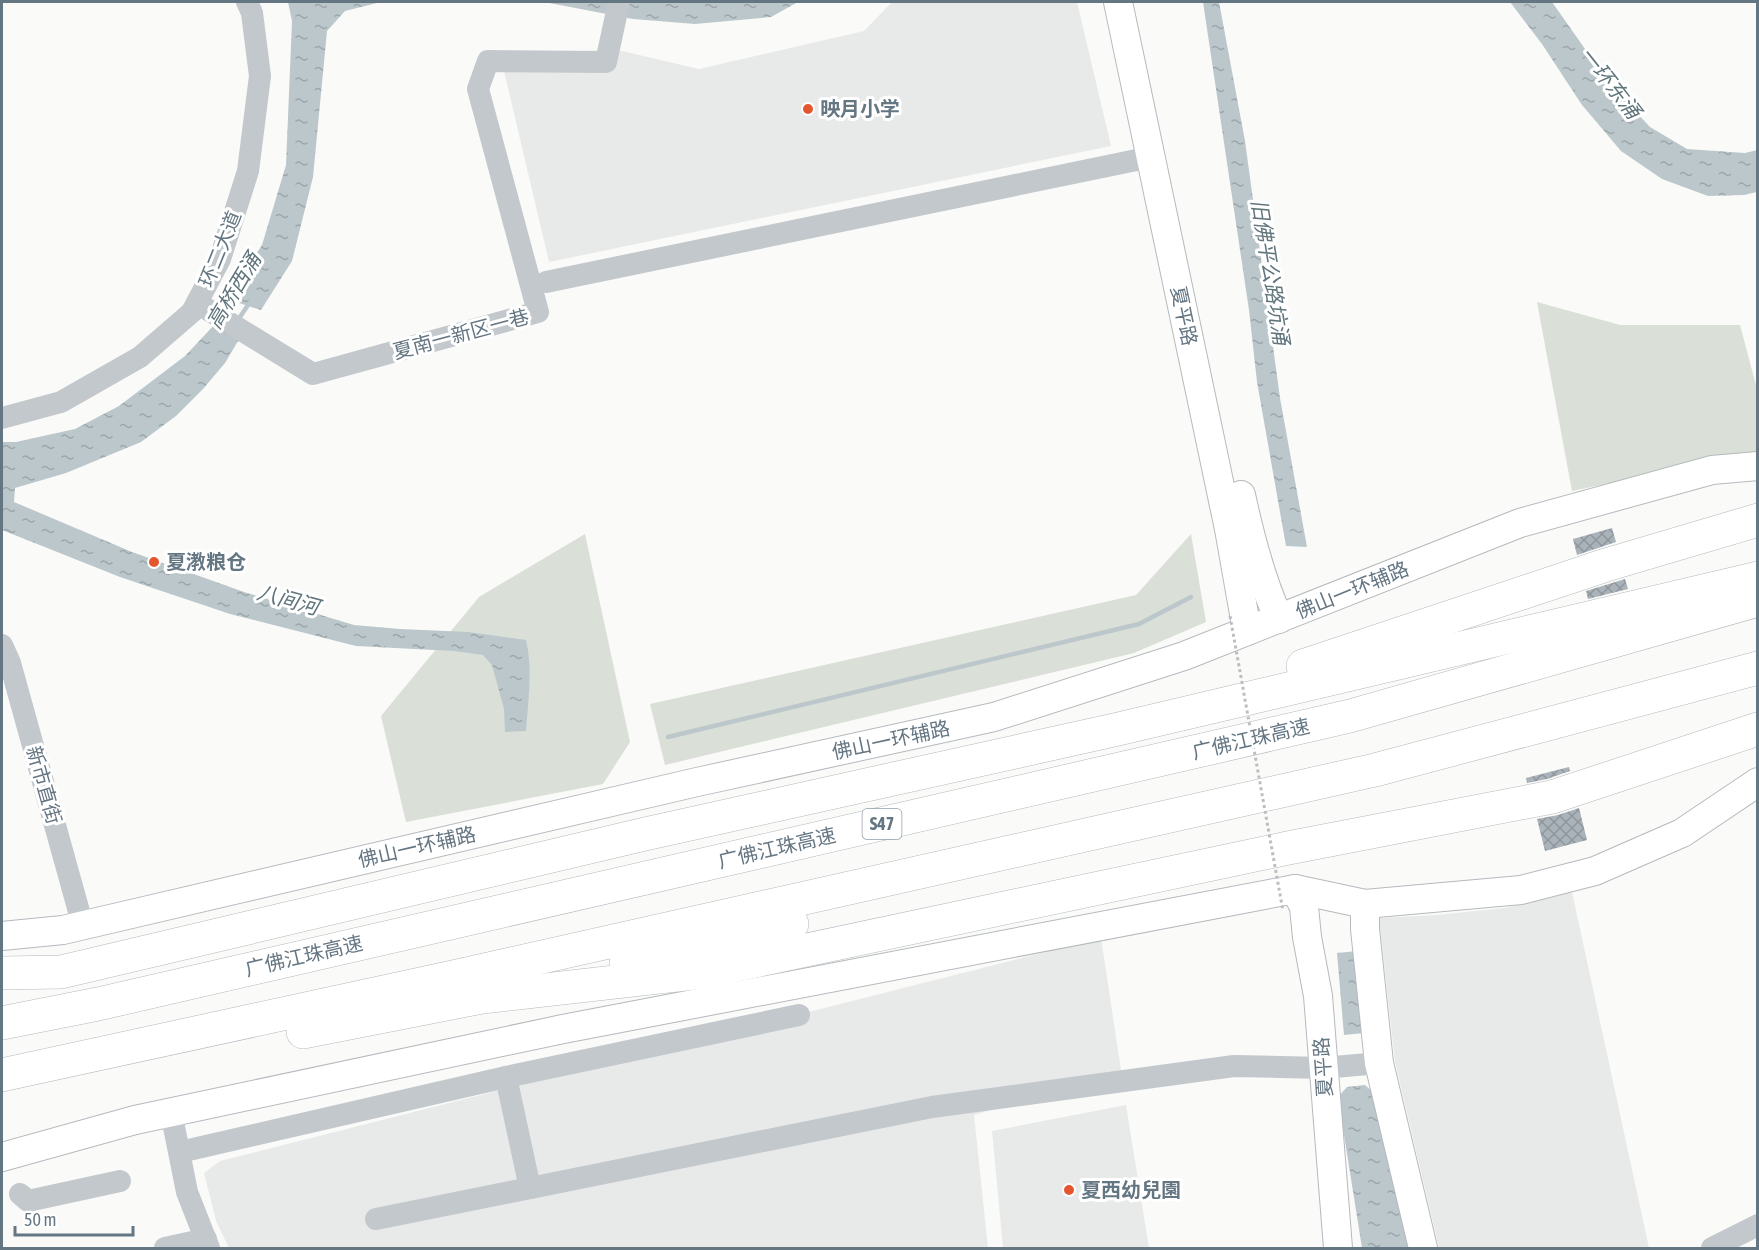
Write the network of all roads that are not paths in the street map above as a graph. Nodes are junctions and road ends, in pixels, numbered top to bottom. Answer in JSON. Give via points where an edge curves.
{"nodes":[{"id":1,"x":247,"y":2,"type":"edge"},
{"id":2,"x":1118,"y":2,"type":"edge"},
{"id":3,"x":1137,"y":2,"type":"edge"},
{"id":4,"x":619,"y":5,"type":"edge"},
{"id":5,"x":1150,"y":157,"type":"junction"},
{"id":6,"x":546,"y":282,"type":"dead end"},
{"id":7,"x":197,"y":303,"type":"junction"},
{"id":8,"x":2,"y":418,"type":"edge"},
{"id":9,"x":1758,"y":466,"type":"edge"},
{"id":10,"x":1758,"y":520,"type":"edge"},
{"id":11,"x":1758,"y":578,"type":"edge"},
{"id":12,"x":1758,"y":600,"type":"edge"},
{"id":13,"x":1279,"y":619,"type":"junction"},
{"id":14,"x":1239,"y":624,"type":"junction"},
{"id":15,"x":2,"y":645,"type":"edge"},
{"id":16,"x":1758,"y":668,"type":"edge"},
{"id":17,"x":1758,"y":729,"type":"edge"},
{"id":18,"x":1114,"y":730,"type":"junction"},
{"id":19,"x":1758,"y":782,"type":"edge"},
{"id":20,"x":1312,"y":784,"type":"junction"},
{"id":21,"x":1289,"y":900,"type":"junction"},
{"id":22,"x":1365,"y":904,"type":"junction"},
{"id":23,"x":83,"y":926,"type":"junction"},
{"id":24,"x":2,"y":936,"type":"edge"},
{"id":25,"x":61,"y":972,"type":"junction"},
{"id":26,"x":2,"y":973,"type":"edge"},
{"id":27,"x":2,"y":986,"type":"edge"},
{"id":28,"x":482,"y":997,"type":"junction"},
{"id":29,"x":799,"y":1015,"type":"dead end"},
{"id":30,"x":2,"y":1023,"type":"edge"},
{"id":31,"x":1379,"y":1063,"type":"junction"},
{"id":32,"x":1323,"y":1068,"type":"junction"},
{"id":33,"x":2,"y":1075,"type":"edge"},
{"id":34,"x":506,"y":1077,"type":"junction"},
{"id":35,"x":2,"y":1095,"type":"edge"},
{"id":36,"x":171,"y":1112,"type":"junction"},
{"id":37,"x":180,"y":1152,"type":"junction"},
{"id":38,"x":2,"y":1157,"type":"edge"},
{"id":39,"x":120,"y":1181,"type":"dead end"},
{"id":40,"x":530,"y":1188,"type":"junction"},
{"id":41,"x":20,"y":1194,"type":"dead end"},
{"id":42,"x":376,"y":1219,"type":"dead end"},
{"id":43,"x":1758,"y":1225,"type":"edge"},
{"id":44,"x":208,"y":1244,"type":"edge"},
{"id":45,"x":165,"y":1248,"type":"edge"},
{"id":46,"x":1338,"y":1248,"type":"edge"},
{"id":47,"x":1423,"y":1248,"type":"edge"},
{"id":48,"x":1712,"y":1248,"type":"edge"}],
"edges":[{"from":1,"to":7,"type":"street","name":"环二大道","via":[[252,13],[260,76],[248,171],[220,259]]},
{"from":2,"to":5,"type":"main road","name":"夏平路"},
{"from":3,"to":13,"type":"main road","name":"夏平路","via":[[1248,524]]},
{"from":4,"to":7,"type":"street","name":"夏南一新区一巷","via":[[606,62],[488,62],[478,89],[538,312],[313,374]]},
{"from":5,"to":6,"type":"street"},
{"from":5,"to":14,"type":"main road","name":"夏平路","via":[[1229,529]]},
{"from":7,"to":8,"type":"street","name":"环二大道","via":[[192,312],[140,357],[61,402]]},
{"from":9,"to":13,"type":"main road","name":"佛山一环辅路","via":[[1712,470],[1520,523]]},
{"from":10,"to":18,"type":"highway","via":[[1517,594]]},
{"from":11,"to":18,"type":"highway"},
{"from":12,"to":30,"type":"highway","name":"广佛江珠高速","number":"S47","via":[[1350,716]]},
{"from":13,"to":14,"type":"main road","name":"佛山一环辅路"},
{"from":14,"to":23,"type":"main road","name":"佛山一环辅路","via":[[1184,656],[994,717],[697,782]]},
{"from":15,"to":23,"type":"street","name":"新市直街"},
{"from":16,"to":20,"type":"highway"},
{"from":17,"to":28,"type":"highway","via":[[1552,797],[1288,848],[703,972]]},
{"from":18,"to":25,"type":"highway","via":[[645,834]]},
{"from":19,"to":22,"type":"main road","via":[[1682,833],[1595,871],[1521,890]]},
{"from":20,"to":28,"type":"highway","via":[[1192,830]]},
{"from":20,"to":33,"type":"highway"},
{"from":21,"to":22,"type":"main road"},
{"from":21,"to":32,"type":"main road","name":"夏平路","via":[[1304,907],[1318,996]]},
{"from":21,"to":36,"type":"main road","via":[[562,1029]]},
{"from":22,"to":31,"type":"main road"},
{"from":23,"to":24,"type":"main road","name":"佛山一环辅路"},
{"from":25,"to":26,"type":"highway"},
{"from":25,"to":27,"type":"highway"},
{"from":28,"to":35,"type":"highway"},
{"from":29,"to":34,"type":"street"},
{"from":31,"to":32,"type":"street"},
{"from":31,"to":47,"type":"main road"},
{"from":32,"to":40,"type":"street","via":[[1234,1066],[932,1107]]},
{"from":32,"to":46,"type":"main road","name":"夏平路"},
{"from":34,"to":37,"type":"street"},
{"from":34,"to":40,"type":"street"},
{"from":36,"to":37,"type":"street"},
{"from":36,"to":38,"type":"main road"},
{"from":37,"to":44,"type":"street","via":[[187,1192]]},
{"from":39,"to":41,"type":"street","via":[[28,1201]]},
{"from":40,"to":42,"type":"street"},
{"from":43,"to":48,"type":"street"},
{"from":44,"to":45,"type":"street"}]}
